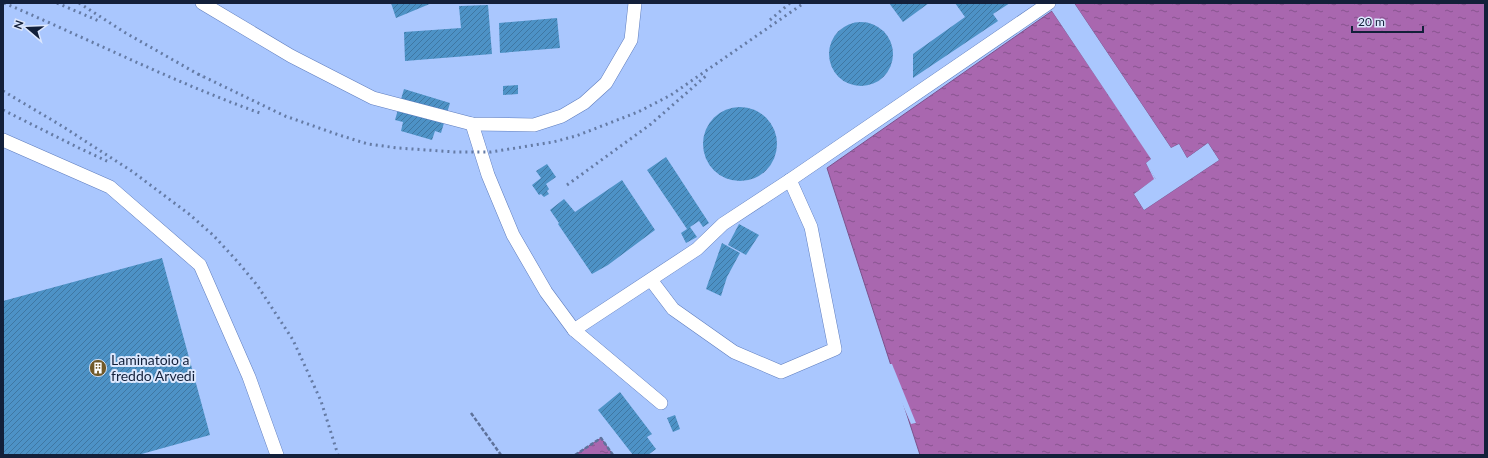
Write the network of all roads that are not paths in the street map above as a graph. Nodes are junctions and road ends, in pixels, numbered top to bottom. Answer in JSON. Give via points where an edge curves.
{"nodes":[{"id":1,"x":202,"y":3,"type":"edge"},
{"id":2,"x":635,"y":3,"type":"edge"},
{"id":3,"x":1049,"y":3,"type":"edge"},
{"id":4,"x":472,"y":124,"type":"junction"},
{"id":5,"x":3,"y":140,"type":"edge"},
{"id":6,"x":790,"y":180,"type":"junction"},
{"id":7,"x":651,"y":280,"type":"junction"},
{"id":8,"x":574,"y":330,"type":"junction"},
{"id":9,"x":661,"y":403,"type":"dead end"},
{"id":10,"x":277,"y":455,"type":"edge"}],
"edges":[{"from":1,"to":4,"type":"lane","via":[[291,56],[373,98]]},
{"from":2,"to":4,"type":"lane","via":[[631,40],[606,83],[584,104],[562,116],[534,125]]},
{"from":3,"to":6,"type":"lane"},
{"from":4,"to":8,"type":"lane","via":[[488,175],[512,235],[546,292]]},
{"from":5,"to":10,"type":"lane","via":[[110,187],[200,265],[249,377]]},
{"from":6,"to":7,"type":"lane","via":[[723,224],[697,249]]},
{"from":6,"to":7,"type":"lane","via":[[811,227],[835,349],[781,372],[734,352],[673,309]]},
{"from":7,"to":8,"type":"lane"},
{"from":8,"to":9,"type":"lane"}]}
